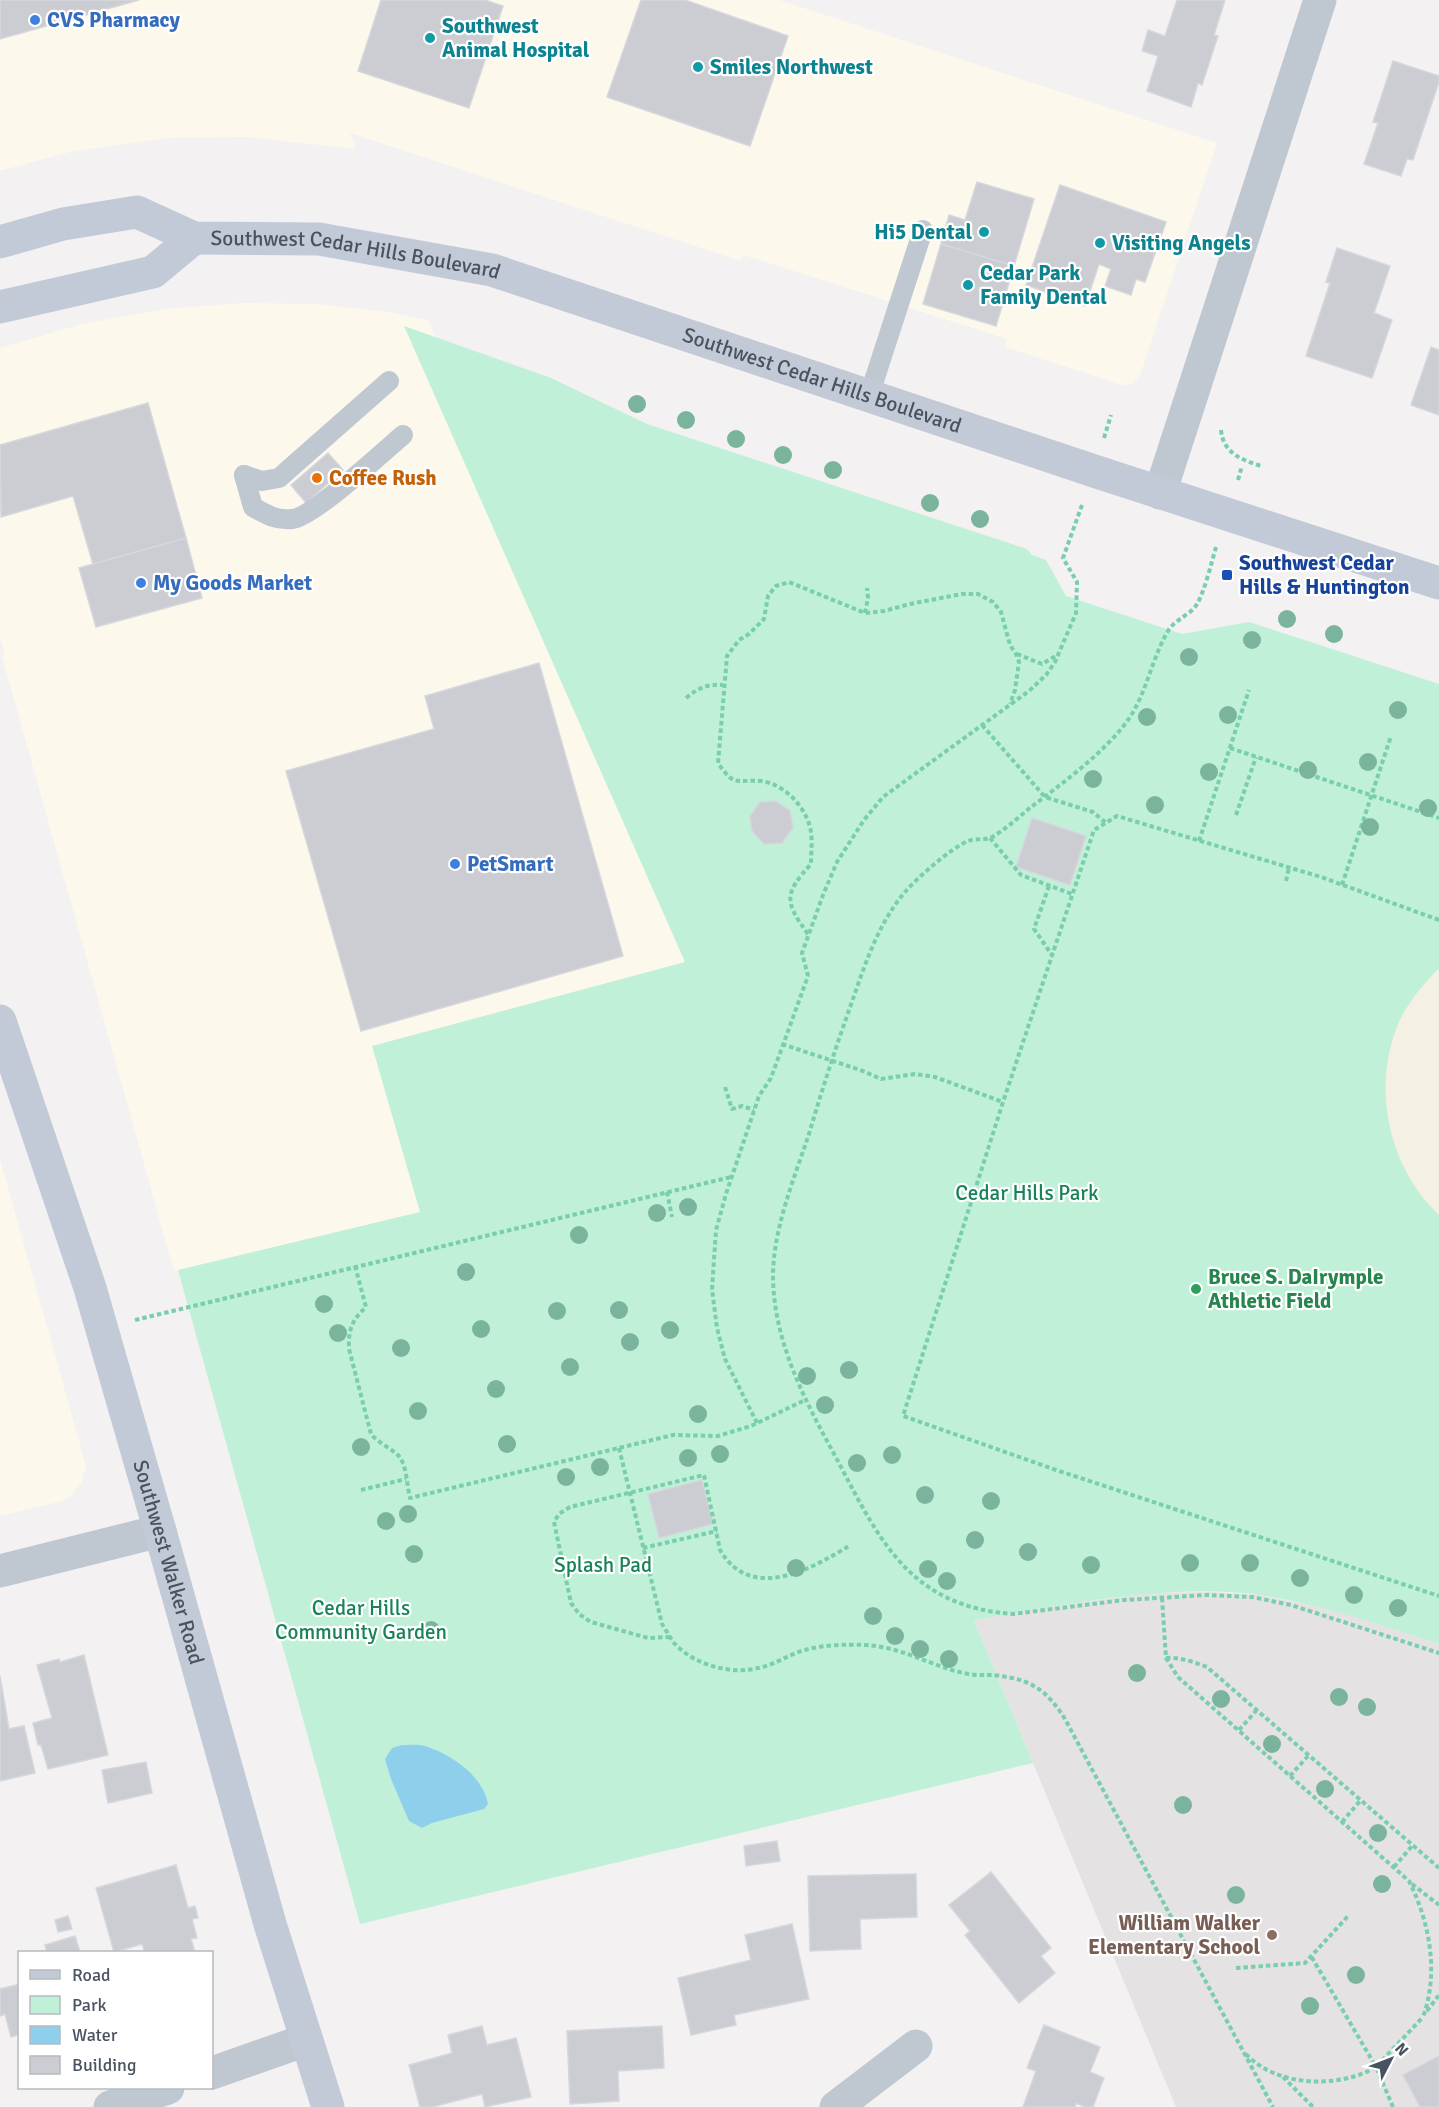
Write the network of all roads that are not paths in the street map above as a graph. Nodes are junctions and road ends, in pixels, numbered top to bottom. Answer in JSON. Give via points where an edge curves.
{"nodes":[{"id":1,"x":1320,"y":0,"type":"edge"},
{"id":2,"x":923,"y":230,"type":"dead end"},
{"id":3,"x":194,"y":238,"type":"junction"},
{"id":4,"x":0,"y":242,"type":"edge"},
{"id":5,"x":0,"y":307,"type":"edge"},
{"id":6,"x":389,"y":381,"type":"dead end"},
{"id":7,"x":869,"y":396,"type":"junction"},
{"id":8,"x":403,"y":435,"type":"dead end"},
{"id":9,"x":1160,"y":493,"type":"junction"},
{"id":10,"x":1439,"y":582,"type":"edge"},
{"id":11,"x":0,"y":1021,"type":"edge"},
{"id":12,"x":160,"y":1531,"type":"junction"},
{"id":13,"x":0,"y":1571,"type":"edge"},
{"id":14,"x":306,"y":2040,"type":"junction"},
{"id":15,"x":916,"y":2046,"type":"dead end"},
{"id":16,"x":213,"y":2073,"type":"edge"},
{"id":17,"x":165,"y":2089,"type":"edge"},
{"id":18,"x":110,"y":2107,"type":"edge"},
{"id":19,"x":328,"y":2107,"type":"edge"},
{"id":20,"x":836,"y":2107,"type":"edge"}],
"edges":[{"from":1,"to":9,"type":"street"},
{"from":2,"to":7,"type":"lane"},
{"from":3,"to":4,"type":"main road","name":"Southwest Cedar Hills Boulevard","via":[[137,212],[63,224]]},
{"from":3,"to":5,"type":"main road","name":"Southwest Cedar Hills Boulevard","via":[[153,272]]},
{"from":3,"to":7,"type":"main road","name":"Southwest Cedar Hills Boulevard","via":[[319,238],[492,270]]},
{"from":6,"to":8,"type":"lane","via":[[279,478],[262,481],[244,475],[253,507],[272,518],[294,520],[314,510]]},
{"from":7,"to":9,"type":"main road","name":"Southwest Cedar Hills Boulevard"},
{"from":9,"to":10,"type":"main road","name":"Southwest Cedar Hills Boulevard"},
{"from":11,"to":12,"type":"main road","name":"Southwest Walker Road","via":[[90,1288]]},
{"from":12,"to":13,"type":"street"},
{"from":12,"to":14,"type":"main road","name":"Southwest Walker Road"},
{"from":14,"to":16,"type":"street"},
{"from":14,"to":19,"type":"main road","name":"Southwest Walker Road"},
{"from":15,"to":20,"type":"street"},
{"from":17,"to":18,"type":"street"}]}
